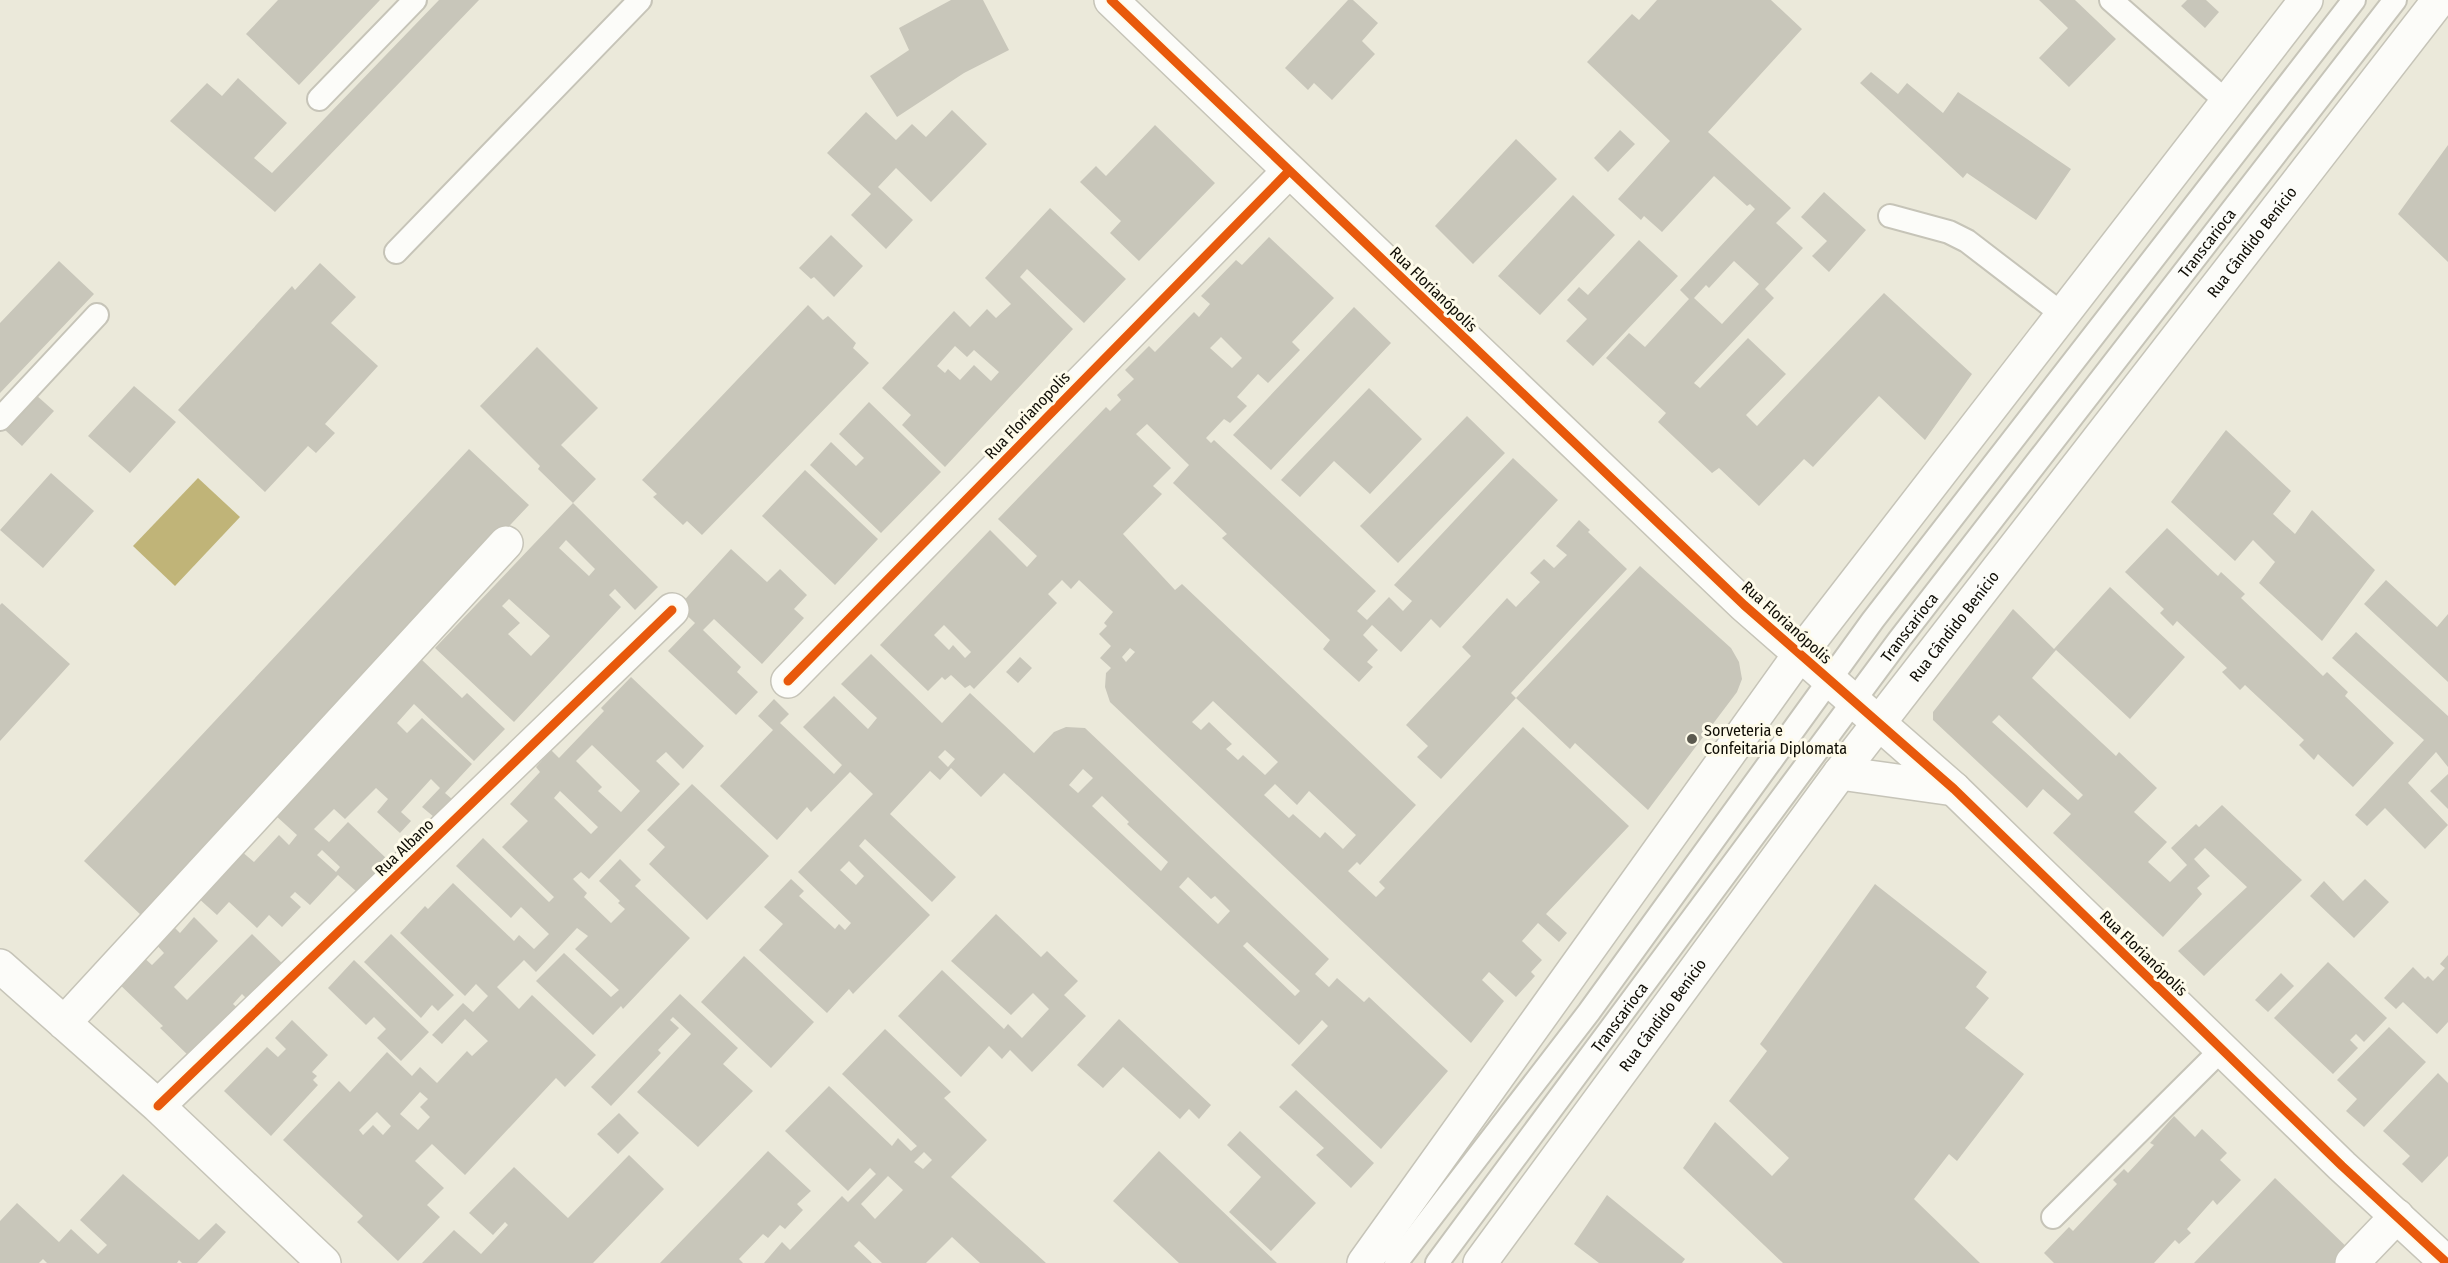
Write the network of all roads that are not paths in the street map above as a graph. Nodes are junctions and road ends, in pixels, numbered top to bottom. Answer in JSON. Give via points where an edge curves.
{"nodes":[{"id":1,"x":415,"y":0,"type":"edge"},
{"id":2,"x":640,"y":0,"type":"edge"},
{"id":3,"x":1111,"y":0,"type":"edge"},
{"id":4,"x":2111,"y":0,"type":"edge"},
{"id":5,"x":2306,"y":0,"type":"edge"},
{"id":6,"x":2354,"y":0,"type":"edge"},
{"id":7,"x":2395,"y":0,"type":"edge"},
{"id":8,"x":2441,"y":4,"type":"edge"},
{"id":9,"x":319,"y":99,"type":"dead end"},
{"id":10,"x":2227,"y":102,"type":"junction"},
{"id":11,"x":1289,"y":171,"type":"junction"},
{"id":12,"x":1890,"y":216,"type":"dead end"},
{"id":13,"x":396,"y":252,"type":"dead end"},
{"id":14,"x":2062,"y":314,"type":"junction"},
{"id":15,"x":97,"y":315,"type":"dead end"},
{"id":16,"x":0,"y":419,"type":"edge"},
{"id":17,"x":506,"y":543,"type":"dead end"},
{"id":18,"x":672,"y":610,"type":"dead end"},
{"id":19,"x":1800,"y":654,"type":"junction"},
{"id":20,"x":1829,"y":679,"type":"junction"},
{"id":21,"x":788,"y":681,"type":"dead end"},
{"id":22,"x":1853,"y":701,"type":"junction"},
{"id":23,"x":1878,"y":723,"type":"junction"},
{"id":24,"x":1840,"y":773,"type":"junction"},
{"id":25,"x":1954,"y":789,"type":"junction"},
{"id":26,"x":0,"y":966,"type":"edge"},
{"id":27,"x":64,"y":1023,"type":"junction"},
{"id":28,"x":2222,"y":1049,"type":"junction"},
{"id":29,"x":158,"y":1106,"type":"junction"},
{"id":30,"x":2397,"y":1216,"type":"junction"},
{"id":31,"x":2054,"y":1217,"type":"dead end"},
{"id":32,"x":324,"y":1263,"type":"edge"},
{"id":33,"x":1364,"y":1263,"type":"edge"},
{"id":34,"x":1396,"y":1263,"type":"edge"},
{"id":35,"x":1437,"y":1263,"type":"edge"},
{"id":36,"x":1480,"y":1263,"type":"edge"},
{"id":37,"x":2352,"y":1263,"type":"edge"},
{"id":38,"x":2447,"y":1263,"type":"edge"}],
"edges":[{"from":1,"to":9,"type":"lane"},
{"from":2,"to":13,"type":"lane"},
{"from":3,"to":11,"type":"street","name":"Rua Florianópolis"},
{"from":4,"to":10,"type":"lane"},
{"from":5,"to":10,"type":"street"},
{"from":6,"to":20,"type":"lane","name":"Transcarioca"},
{"from":7,"to":22,"type":"lane","name":"Transcarioca"},
{"from":8,"to":23,"type":"street","name":"Rua Cândido Benício"},
{"from":10,"to":14,"type":"street"},
{"from":11,"to":19,"type":"street","name":"Rua Florianópolis"},
{"from":11,"to":21,"type":"street","name":"Rua Florianopolis"},
{"from":12,"to":14,"type":"lane","via":[[1949,232],[1966,241]]},
{"from":14,"to":19,"type":"street"},
{"from":15,"to":16,"type":"lane"},
{"from":17,"to":27,"type":"street"},
{"from":18,"to":29,"type":"street","name":"Rua Albano"},
{"from":19,"to":20,"type":"street","name":"Rua Florianópolis"},
{"from":19,"to":33,"type":"street"},
{"from":20,"to":22,"type":"street","name":"Rua Florianópolis"},
{"from":20,"to":34,"type":"lane","name":"Transcarioca","via":[[1589,1012]]},
{"from":22,"to":23,"type":"street","name":"Rua Florianópolis"},
{"from":22,"to":35,"type":"lane","name":"Transcarioca"},
{"from":23,"to":24,"type":"street","name":"Rua Cândido Benício"},
{"from":23,"to":25,"type":"street","name":"Rua Florianópolis"},
{"from":24,"to":25,"type":"street"},
{"from":24,"to":36,"type":"street","name":"Rua Cândido Benício"},
{"from":25,"to":28,"type":"street","name":"Rua Florianópolis"},
{"from":26,"to":27,"type":"street"},
{"from":27,"to":29,"type":"street"},
{"from":28,"to":30,"type":"street","name":"Rua Florianópolis"},
{"from":28,"to":31,"type":"lane"},
{"from":29,"to":32,"type":"street"},
{"from":30,"to":37,"type":"street"},
{"from":30,"to":38,"type":"street","name":"Rua Florianópolis"}]}
